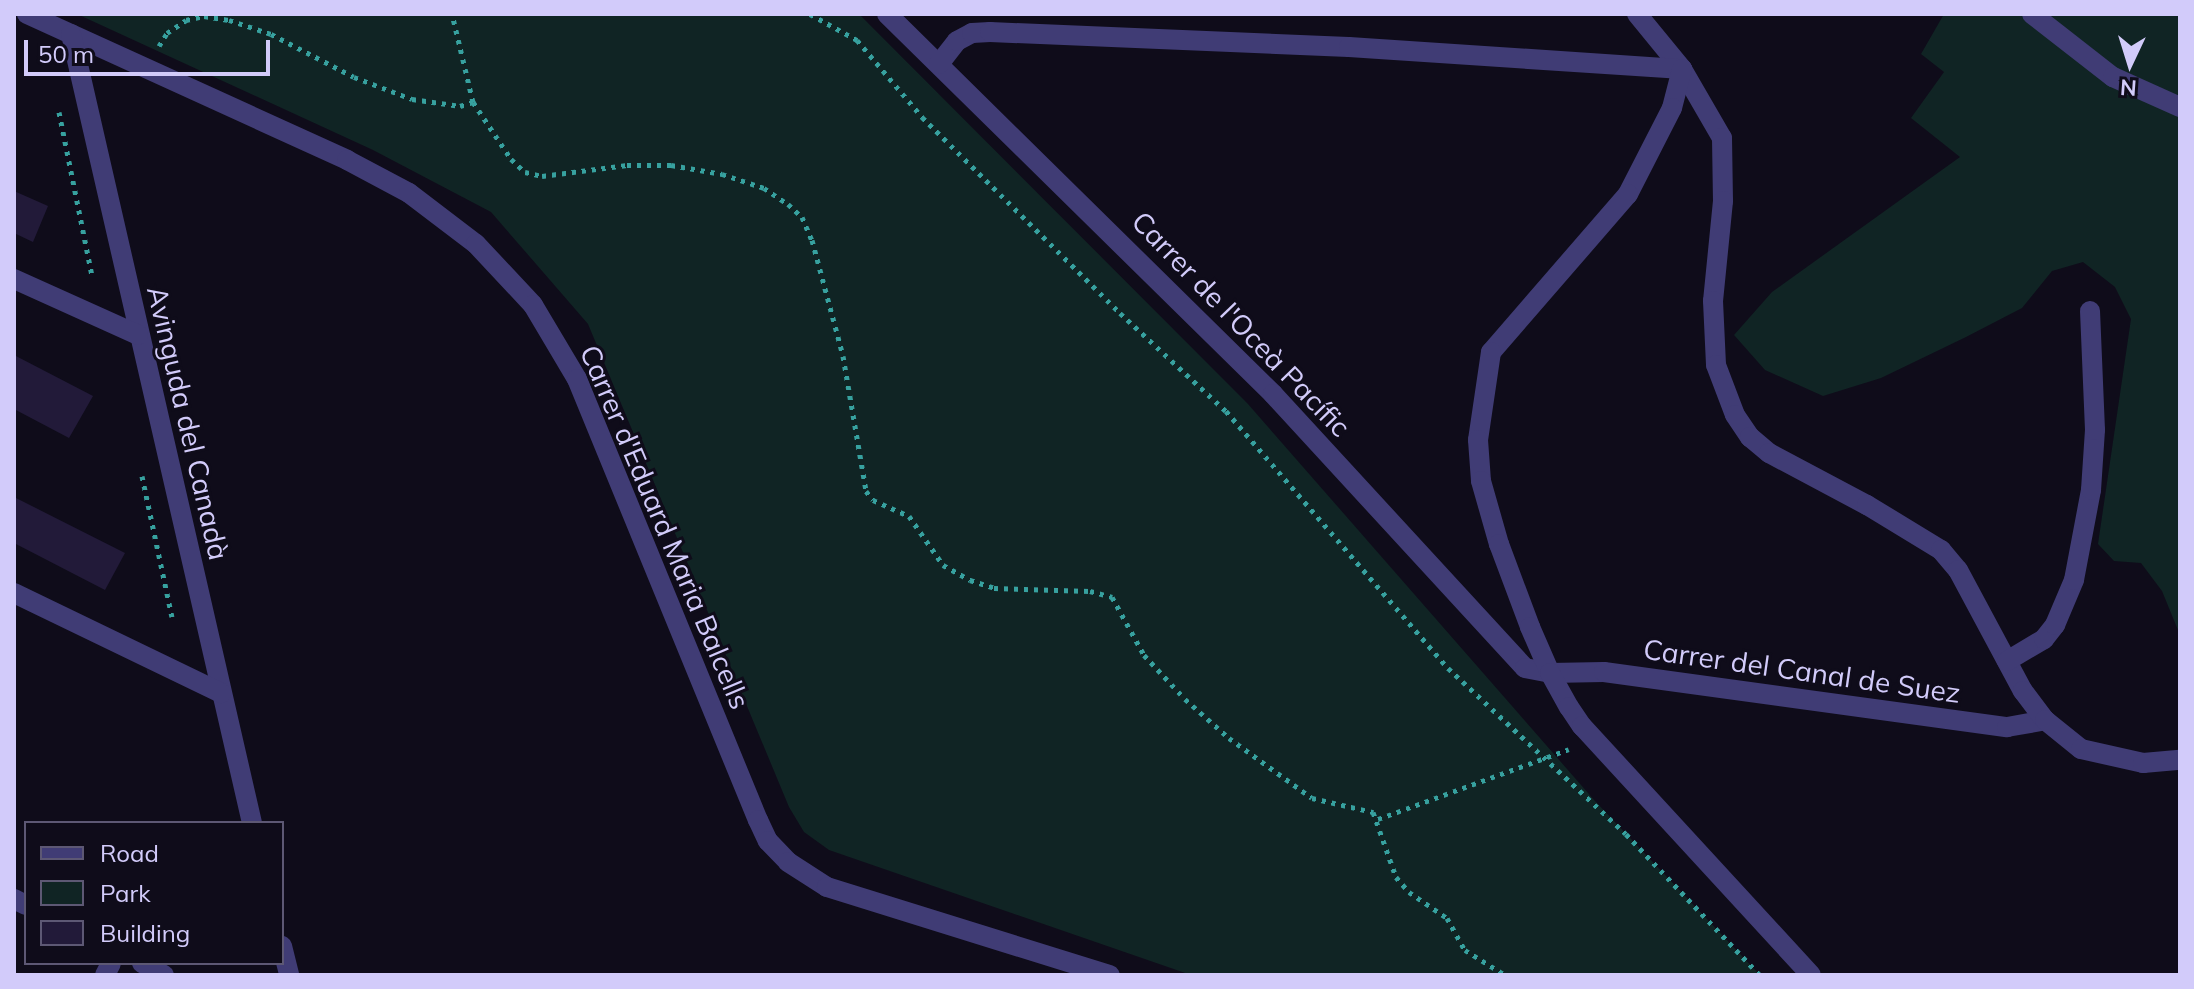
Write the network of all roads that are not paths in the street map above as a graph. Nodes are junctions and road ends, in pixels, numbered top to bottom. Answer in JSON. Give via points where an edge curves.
{"nodes":[{"id":1,"x":27,"y":14,"type":"edge"},
{"id":2,"x":887,"y":14,"type":"edge"},
{"id":3,"x":1637,"y":14,"type":"edge"},
{"id":4,"x":2032,"y":14,"type":"edge"},
{"id":5,"x":71,"y":34,"type":"junction"},
{"id":6,"x":939,"y":64,"type":"junction"},
{"id":7,"x":1682,"y":69,"type":"junction"},
{"id":8,"x":2180,"y":107,"type":"edge"},
{"id":9,"x":14,"y":279,"type":"edge"},
{"id":10,"x":2090,"y":311,"type":"dead end"},
{"id":11,"x":138,"y":335,"type":"junction"},
{"id":12,"x":14,"y":593,"type":"edge"},
{"id":13,"x":2007,"y":661,"type":"junction"},
{"id":14,"x":1550,"y":673,"type":"junction"},
{"id":15,"x":221,"y":693,"type":"junction"},
{"id":16,"x":2045,"y":720,"type":"junction"},
{"id":17,"x":2180,"y":760,"type":"edge"},
{"id":18,"x":252,"y":821,"type":"edge"},
{"id":19,"x":284,"y":954,"type":"edge"},
{"id":20,"x":146,"y":965,"type":"edge"},
{"id":21,"x":164,"y":975,"type":"edge"},
{"id":22,"x":289,"y":975,"type":"edge"},
{"id":23,"x":1110,"y":975,"type":"edge"},
{"id":24,"x":1811,"y":975,"type":"edge"}],
"edges":[{"from":1,"to":5,"type":"street","name":"Carrer d'Eduard Maria Balcells"},
{"from":2,"to":6,"type":"street","name":"Carrer de l'Oceà Pacífic"},
{"from":3,"to":7,"type":"street"},
{"from":4,"to":8,"type":"street","via":[[2113,77]]},
{"from":5,"to":11,"type":"street","name":"Avinguda del Canadà"},
{"from":5,"to":23,"type":"street","name":"Carrer d'Eduard Maria Balcells","via":[[409,193],[476,244],[533,305],[577,379],[758,820],[768,841],[788,862],[827,887]]},
{"from":6,"to":7,"type":"street","via":[[957,41],[990,32],[1349,47]]},
{"from":6,"to":14,"type":"street","name":"Carrer de l'Oceà Pacífic","via":[[1273,394],[1525,668]]},
{"from":7,"to":13,"type":"street","via":[[1722,138],[1723,201],[1713,301],[1716,365],[1735,415],[1769,453],[1941,550],[1958,570]]},
{"from":7,"to":14,"type":"street","via":[[1672,108],[1628,194],[1491,352],[1478,440],[1481,481],[1499,544]]},
{"from":9,"to":11,"type":"street"},
{"from":10,"to":13,"type":"street","via":[[2095,430],[2091,490],[2074,580],[2062,613],[2044,639]]},
{"from":11,"to":15,"type":"street","name":"Avinguda del Canadà"},
{"from":12,"to":15,"type":"street"},
{"from":13,"to":16,"type":"street"},
{"from":14,"to":16,"type":"street","name":"Carrer del Canal de Suez","via":[[1604,672],[2007,727]]},
{"from":14,"to":24,"type":"street","via":[[1595,739]]},
{"from":15,"to":18,"type":"street","name":"Avinguda del Canadà"},
{"from":16,"to":17,"type":"street","via":[[2081,749],[2143,763]]},
{"from":19,"to":22,"type":"street"},
{"from":20,"to":21,"type":"street"}]}
